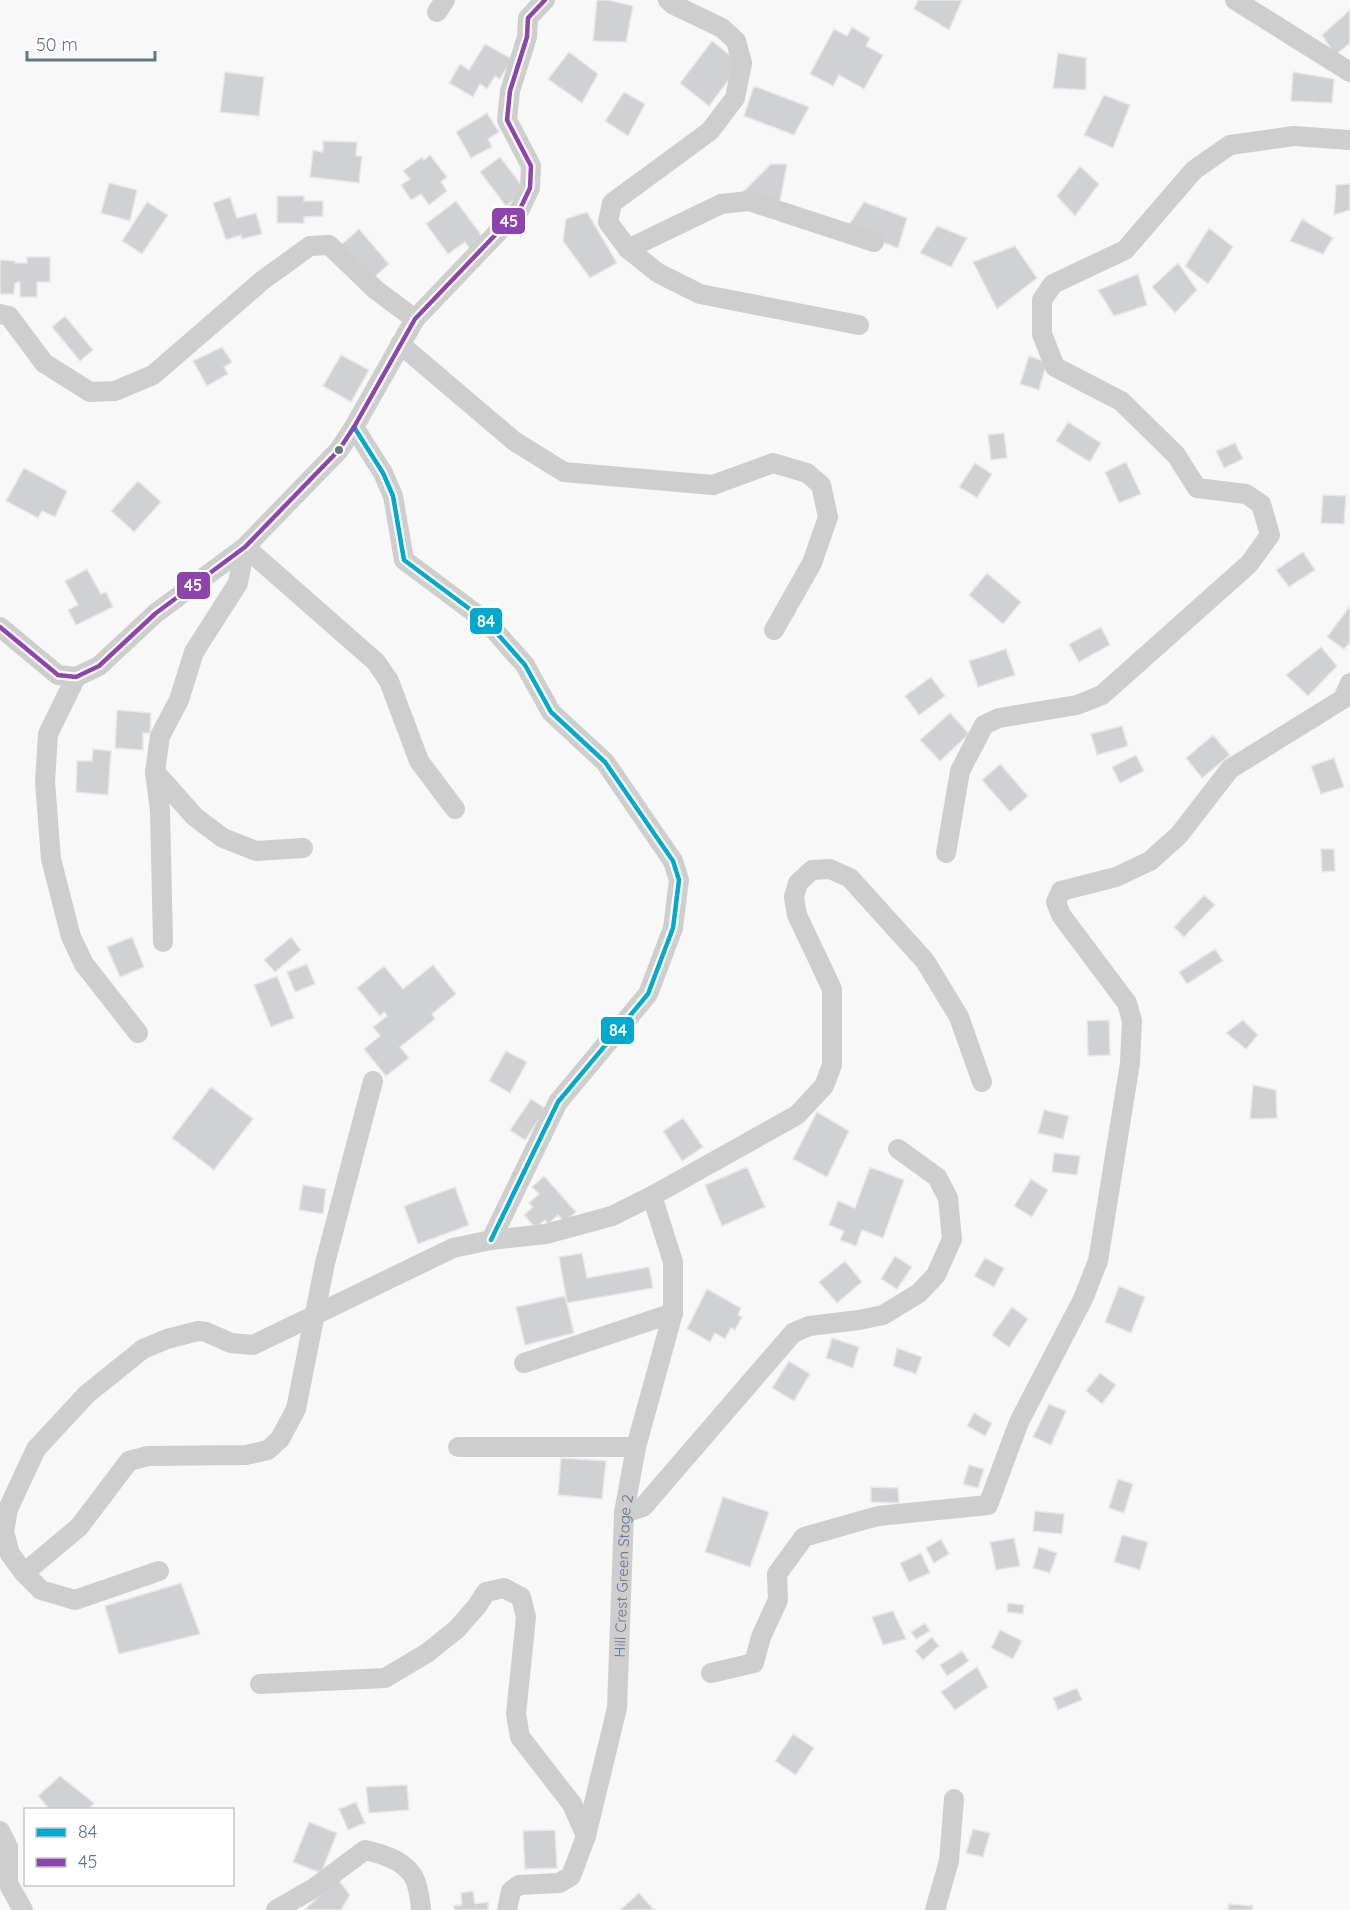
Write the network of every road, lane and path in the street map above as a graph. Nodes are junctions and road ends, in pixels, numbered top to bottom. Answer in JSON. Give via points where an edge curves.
{"nodes":[{"id":1,"x":545,"y":0,"type":"edge"},
{"id":2,"x":668,"y":0,"type":"edge"},
{"id":3,"x":1235,"y":0,"type":"edge"},
{"id":4,"x":1350,"y":72,"type":"edge"},
{"id":5,"x":1350,"y":140,"type":"edge"},
{"id":6,"x":874,"y":242,"type":"dead end"},
{"id":7,"x":628,"y":249,"type":"junction"},
{"id":8,"x":0,"y":314,"type":"edge"},
{"id":9,"x":415,"y":320,"type":"junction"},
{"id":10,"x":858,"y":325,"type":"dead end"},
{"id":11,"x":400,"y":344,"type":"junction"},
{"id":12,"x":354,"y":427,"type":"junction"},
{"id":13,"x":244,"y":547,"type":"junction"},
{"id":14,"x":0,"y":627,"type":"edge"},
{"id":15,"x":774,"y":630,"type":"dead end"},
{"id":16,"x":76,"y":677,"type":"junction"},
{"id":17,"x":1350,"y":683,"type":"edge"},
{"id":18,"x":155,"y":772,"type":"junction"},
{"id":19,"x":455,"y":809,"type":"dead end"},
{"id":20,"x":303,"y":848,"type":"dead end"},
{"id":21,"x":946,"y":853,"type":"dead end"},
{"id":22,"x":163,"y":942,"type":"dead end"},
{"id":23,"x":138,"y":1033,"type":"dead end"},
{"id":24,"x":373,"y":1080,"type":"dead end"},
{"id":25,"x":982,"y":1082,"type":"dead end"},
{"id":26,"x":898,"y":1149,"type":"dead end"},
{"id":27,"x":652,"y":1196,"type":"junction"},
{"id":28,"x":491,"y":1240,"type":"junction"},
{"id":29,"x":673,"y":1313,"type":"junction"},
{"id":30,"x":314,"y":1316,"type":"junction"},
{"id":31,"x":524,"y":1363,"type":"dead end"},
{"id":32,"x":458,"y":1447,"type":"dead end"},
{"id":33,"x":636,"y":1448,"type":"junction"},
{"id":34,"x":624,"y":1513,"type":"junction"},
{"id":35,"x":159,"y":1571,"type":"dead end"},
{"id":36,"x":24,"y":1573,"type":"junction"},
{"id":37,"x":711,"y":1673,"type":"dead end"},
{"id":38,"x":260,"y":1684,"type":"dead end"},
{"id":39,"x":954,"y":1799,"type":"dead end"},
{"id":40,"x":0,"y":1831,"type":"edge"},
{"id":41,"x":586,"y":1836,"type":"junction"},
{"id":42,"x":23,"y":1910,"type":"edge"},
{"id":43,"x":276,"y":1910,"type":"edge"},
{"id":44,"x":421,"y":1910,"type":"edge"},
{"id":45,"x":507,"y":1910,"type":"edge"},
{"id":46,"x":935,"y":1910,"type":"edge"}],
"edges":[{"from":1,"to":9,"type":"street","via":[[528,18],[507,120],[531,166],[530,188],[520,209]]},
{"from":2,"to":7,"type":"street","via":[[722,28],[736,41],[742,63],[735,98],[710,131],[612,203],[608,222]]},
{"from":3,"to":4,"type":"street"},
{"from":5,"to":21,"type":"street","via":[[1294,136],[1230,145],[1194,170],[1125,250],[1053,284],[1042,300],[1042,333],[1055,367],[1121,401],[1176,455],[1197,488],[1246,494],[1261,504],[1270,535],[1250,564],[1102,695],[1077,705],[999,718],[984,725],[960,771]]},
{"from":6,"to":7,"type":"street","via":[[749,201],[721,204]]},
{"from":7,"to":10,"type":"street","via":[[658,273],[700,294]]},
{"from":8,"to":9,"type":"street","via":[[9,316],[44,363],[90,392],[115,391],[153,375],[263,280],[310,246],[329,245],[376,290]]},
{"from":9,"to":11,"type":"street"},
{"from":11,"to":12,"type":"street"},
{"from":11,"to":15,"type":"street","via":[[514,441],[564,472],[713,485],[772,463],[807,473],[821,485],[828,518],[812,563]]},
{"from":12,"to":13,"type":"street","via":[[339,450]]},
{"from":12,"to":28,"type":"street","via":[[393,496],[404,560],[487,622],[525,665],[551,712],[605,762],[673,861],[679,880],[673,928],[648,994],[558,1102]]},
{"from":13,"to":16,"type":"street","via":[[156,613],[99,666]]},
{"from":13,"to":18,"type":"street","via":[[238,583],[194,652],[179,700],[160,736]]},
{"from":13,"to":19,"type":"street","via":[[375,662],[388,681],[420,761]]},
{"from":14,"to":16,"type":"street","via":[[58,675]]},
{"from":16,"to":23,"type":"street","via":[[48,734],[45,782],[51,859],[70,937],[84,964]]},
{"from":17,"to":37,"type":"street","via":[[1343,699],[1230,770],[1179,835],[1150,861],[1116,877],[1061,891],[1056,902],[1127,1003],[1132,1021],[1130,1062],[1098,1261],[1083,1299],[1019,1422],[988,1505],[878,1516],[804,1537],[777,1574],[778,1600],[754,1663]]},
{"from":18,"to":20,"type":"street","via":[[195,817],[223,838],[256,851]]},
{"from":18,"to":22,"type":"street","via":[[160,811]]},
{"from":24,"to":30,"type":"street"},
{"from":25,"to":27,"type":"street","via":[[959,1017],[925,961],[850,878],[830,869],[812,870],[798,883],[794,897],[797,915],[832,989],[832,1065],[824,1086],[796,1115]]},
{"from":26,"to":34,"type":"street","via":[[937,1177],[948,1198],[952,1239],[936,1275],[919,1293],[883,1315],[809,1326],[793,1333],[643,1507]]},
{"from":27,"to":28,"type":"street","via":[[612,1216],[546,1234]]},
{"from":27,"to":29,"type":"street","name":"Hill Crest Green Stage 2","via":[[673,1262]]},
{"from":28,"to":30,"type":"street","via":[[453,1248]]},
{"from":29,"to":31,"type":"street"},
{"from":29,"to":33,"type":"street","name":"Hill Crest Green Stage 2"},
{"from":30,"to":36,"type":"street","via":[[296,1409],[280,1439],[268,1450],[246,1455],[148,1456],[129,1461],[79,1527]]},
{"from":30,"to":36,"type":"street","via":[[254,1345],[231,1343],[198,1331],[166,1339],[143,1349],[87,1394],[36,1449],[8,1509],[4,1532],[10,1554]]},
{"from":32,"to":33,"type":"street"},
{"from":33,"to":34,"type":"street","name":"Hill Crest Green Stage 2"},
{"from":34,"to":41,"type":"street","name":"Hill Crest Green Stage 2","via":[[617,1708]]},
{"from":35,"to":36,"type":"street","via":[[75,1600],[41,1590]]},
{"from":38,"to":41,"type":"street","via":[[385,1678],[457,1629],[486,1592],[504,1588],[521,1597],[526,1617],[516,1714],[520,1737],[572,1804]]},
{"from":39,"to":46,"type":"street","via":[[949,1861]]},
{"from":40,"to":42,"type":"street","via":[[8,1848],[8,1883]]},
{"from":41,"to":45,"type":"street","name":"Hill Crest Green Stage 2","via":[[571,1876],[559,1883],[519,1885],[511,1891]]},
{"from":43,"to":44,"type":"street","via":[[365,1850],[387,1855],[412,1874]]}]}
